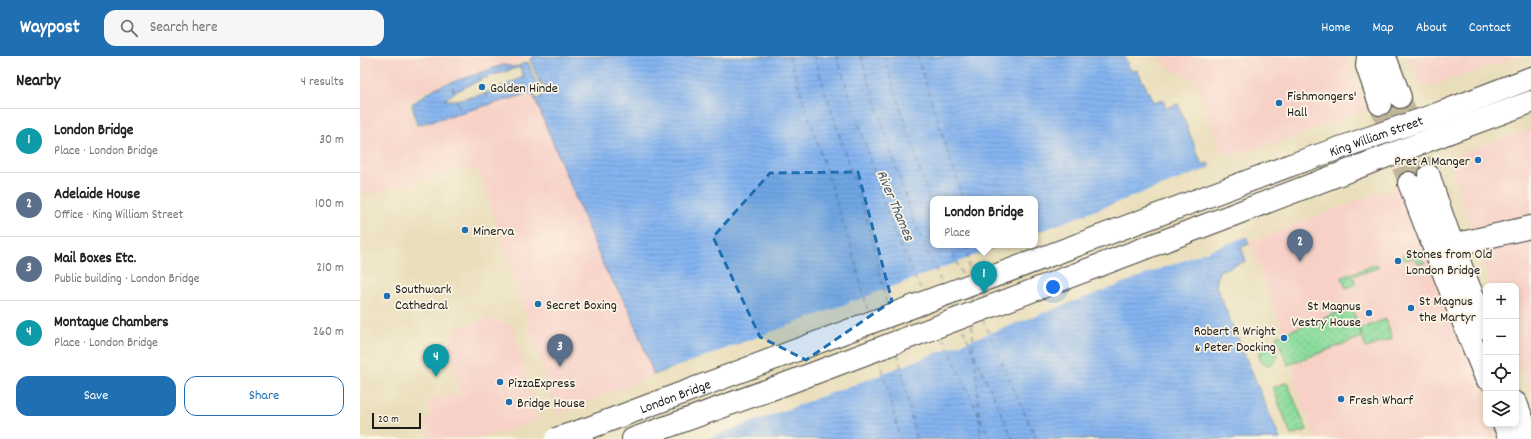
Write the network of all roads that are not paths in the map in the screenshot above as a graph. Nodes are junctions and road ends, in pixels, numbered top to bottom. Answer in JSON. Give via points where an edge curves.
{"nodes":[{"id":1,"x":1368,"y":56,"type":"edge"},
{"id":2,"x":1380,"y":56,"type":"edge"},
{"id":3,"x":1531,"y":78,"type":"edge"},
{"id":4,"x":1531,"y":102,"type":"edge"},
{"id":5,"x":1446,"y":122,"type":"junction"},
{"id":6,"x":1429,"y":176,"type":"tunnel mouth"},
{"id":7,"x":1409,"y":183,"type":"tunnel mouth"},
{"id":8,"x":1221,"y":193,"type":"joint"},
{"id":9,"x":1230,"y":216,"type":"joint"},
{"id":10,"x":1531,"y":226,"type":"edge"},
{"id":11,"x":1443,"y":246,"type":"junction"},
{"id":12,"x":1483,"y":322,"type":"edge"},
{"id":13,"x":1483,"y":369,"type":"edge"},
{"id":14,"x":1519,"y":411,"type":"edge"},
{"id":15,"x":1505,"y":427,"type":"edge"},
{"id":16,"x":556,"y":439,"type":"edge"},
{"id":17,"x":633,"y":439,"type":"edge"},
{"id":18,"x":1510,"y":439,"type":"edge"},
{"id":19,"x":1530,"y":439,"type":"edge"}],
"edges":[{"from":1,"to":2,"type":"main road","via":[[1367,66],[1390,100],[1387,62]]},
{"from":3,"to":5,"type":"main road","name":"King William Street"},
{"from":4,"to":5,"type":"main road","name":"King William Street"},
{"from":5,"to":8,"type":"main road","name":"King William Street","bridge":true,"via":[[1291,165]]},
{"from":5,"to":9,"type":"main road","name":"King William Street","bridge":true},
{"from":6,"to":11,"type":"main road","via":[[1438,205]]},
{"from":7,"to":11,"type":"main road"},
{"from":8,"to":16,"type":"main road","name":"London Bridge","bridge":true},
{"from":9,"to":17,"type":"main road","name":"London Bridge"},
{"from":10,"to":11,"type":"main road"},
{"from":11,"to":12,"type":"main road"},
{"from":11,"to":13,"type":"main road"},
{"from":14,"to":19,"type":"main road"},
{"from":15,"to":18,"type":"main road"}]}
